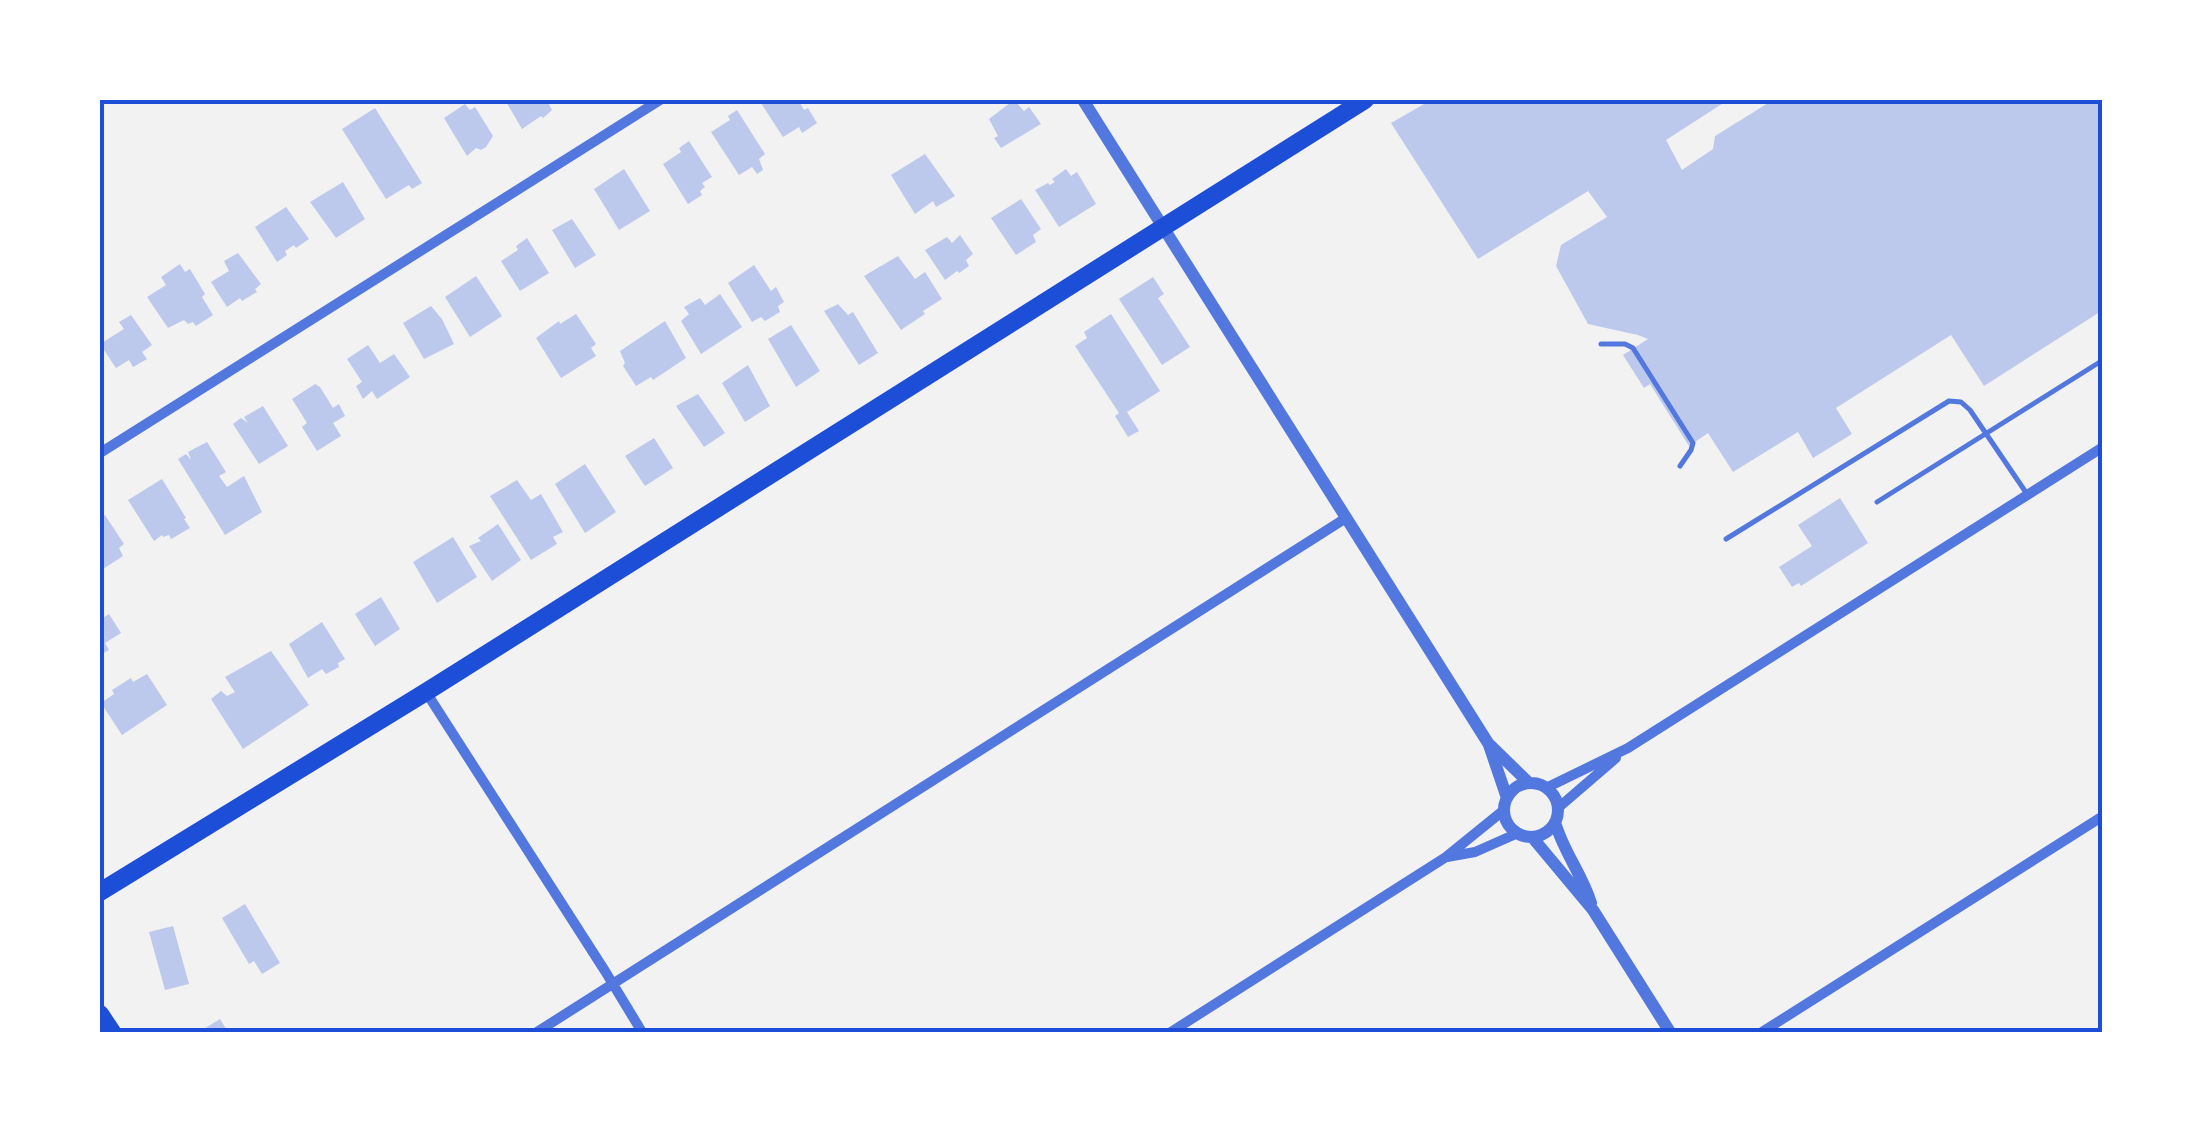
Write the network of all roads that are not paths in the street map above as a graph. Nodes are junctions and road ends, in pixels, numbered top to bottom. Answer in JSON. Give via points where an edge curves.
{"nodes":[{"id":1,"x":660,"y":100,"type":"edge"},
{"id":2,"x":1083,"y":100,"type":"edge"},
{"id":3,"x":1365,"y":100,"type":"edge"},
{"id":4,"x":1164,"y":227,"type":"junction"},
{"id":5,"x":1601,"y":344,"type":"dead end"},
{"id":6,"x":2103,"y":360,"type":"edge"},
{"id":7,"x":1987,"y":432,"type":"junction"},
{"id":8,"x":2103,"y":447,"type":"edge"},
{"id":9,"x":100,"y":452,"type":"edge"},
{"id":10,"x":1680,"y":466,"type":"dead end"},
{"id":11,"x":2027,"y":494,"type":"junction"},
{"id":12,"x":1877,"y":502,"type":"dead end"},
{"id":13,"x":1346,"y":518,"type":"junction"},
{"id":14,"x":1726,"y":538,"type":"dead end"},
{"id":15,"x":426,"y":692,"type":"junction"},
{"id":16,"x":1488,"y":743,"type":"junction"},
{"id":17,"x":1628,"y":748,"type":"junction"},
{"id":18,"x":1529,"y":783,"type":"junction"},
{"id":19,"x":1546,"y":788,"type":"junction"},
{"id":20,"x":1506,"y":804,"type":"junction"},
{"id":21,"x":1556,"y":815,"type":"junction"},
{"id":22,"x":2103,"y":816,"type":"edge"},
{"id":23,"x":1525,"y":835,"type":"junction"},
{"id":24,"x":1446,"y":857,"type":"junction"},
{"id":25,"x":100,"y":892,"type":"edge"},
{"id":26,"x":1593,"y":910,"type":"junction"},
{"id":27,"x":612,"y":984,"type":"junction"},
{"id":28,"x":100,"y":1014,"type":"edge"},
{"id":29,"x":112,"y":1032,"type":"edge"},
{"id":30,"x":537,"y":1032,"type":"edge"},
{"id":31,"x":642,"y":1032,"type":"edge"},
{"id":32,"x":1171,"y":1032,"type":"edge"},
{"id":33,"x":1670,"y":1032,"type":"edge"},
{"id":34,"x":1762,"y":1032,"type":"edge"}],
"edges":[{"from":1,"to":9,"type":"street"},
{"from":2,"to":4,"type":"street"},
{"from":3,"to":4,"type":"main road"},
{"from":4,"to":13,"type":"street"},
{"from":4,"to":15,"type":"main road"},
{"from":5,"to":10,"type":"lane","via":[[1633,348],[1693,443]]},
{"from":6,"to":7,"type":"lane"},
{"from":7,"to":11,"type":"lane"},
{"from":7,"to":12,"type":"lane"},
{"from":7,"to":14,"type":"lane","via":[[1961,402],[1949,401]]},
{"from":8,"to":11,"type":"street"},
{"from":11,"to":17,"type":"street"},
{"from":13,"to":16,"type":"street"},
{"from":13,"to":27,"type":"street"},
{"from":15,"to":25,"type":"main road"},
{"from":15,"to":27,"type":"street"},
{"from":16,"to":18,"type":"street"},
{"from":16,"to":20,"type":"street"},
{"from":17,"to":19,"type":"street"},
{"from":17,"to":21,"type":"street"},
{"from":18,"to":19,"type":"street"},
{"from":18,"to":20,"type":"street"},
{"from":19,"to":21,"type":"street"},
{"from":20,"to":23,"type":"street","via":[[1508,824]]},
{"from":20,"to":24,"type":"street"},
{"from":21,"to":23,"type":"street","via":[[1546,833]]},
{"from":21,"to":26,"type":"street"},
{"from":22,"to":34,"type":"street"},
{"from":23,"to":24,"type":"street"},
{"from":23,"to":26,"type":"street"},
{"from":24,"to":32,"type":"street"},
{"from":26,"to":33,"type":"street"},
{"from":27,"to":30,"type":"street"},
{"from":27,"to":31,"type":"street"},
{"from":28,"to":29,"type":"main road"}]}
